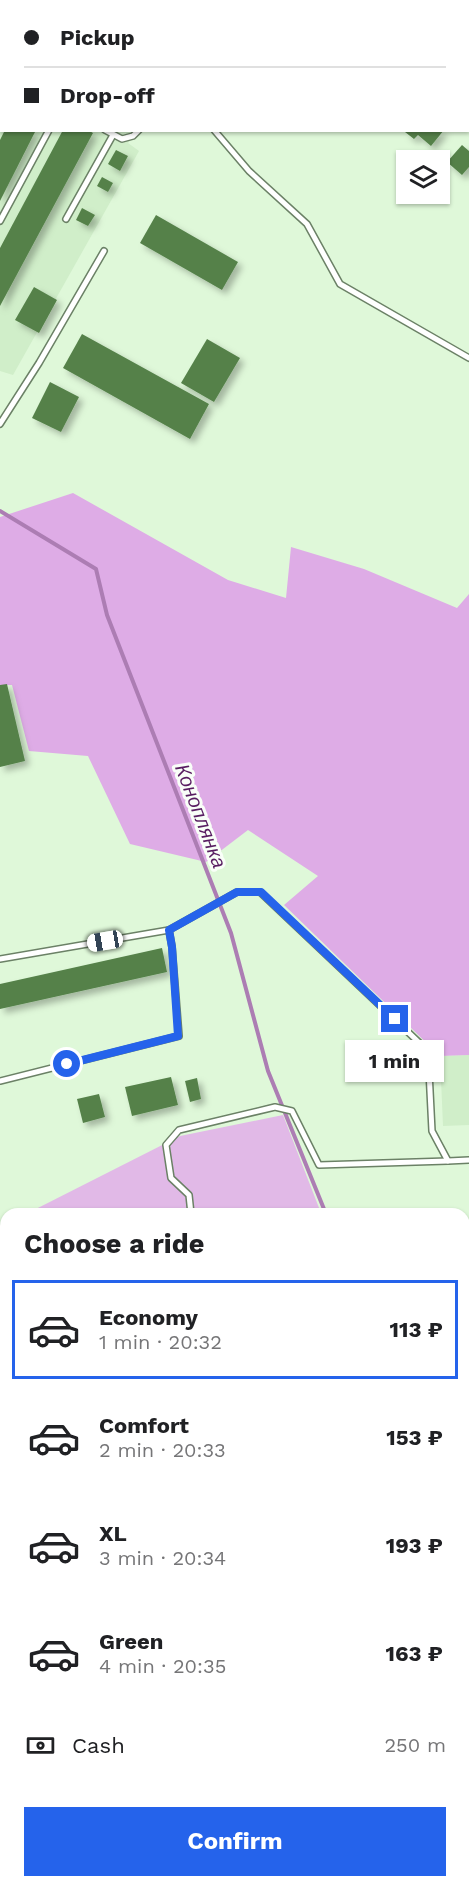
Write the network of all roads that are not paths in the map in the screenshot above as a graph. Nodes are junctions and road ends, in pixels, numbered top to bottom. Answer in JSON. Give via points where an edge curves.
{"nodes":[{"id":1,"x":48,"y":132,"type":"edge"},
{"id":2,"x":108,"y":132,"type":"edge"},
{"id":3,"x":137,"y":132,"type":"edge"},
{"id":4,"x":216,"y":132,"type":"edge"},
{"id":5,"x":113,"y":135,"type":"junction"},
{"id":6,"x":66,"y":219,"type":"dead end"},
{"id":7,"x":0,"y":221,"type":"edge"},
{"id":8,"x":104,"y":251,"type":"dead end"},
{"id":9,"x":469,"y":358,"type":"edge"},
{"id":10,"x":0,"y":424,"type":"edge"},
{"id":11,"x":169,"y":930,"type":"junction"},
{"id":12,"x":0,"y":959,"type":"edge"},
{"id":13,"x":0,"y":1081,"type":"edge"},
{"id":14,"x":469,"y":1160,"type":"edge"},
{"id":15,"x":448,"y":1161,"type":"junction"},
{"id":16,"x":190,"y":1208,"type":"edge"}],
"edges":[{"from":1,"to":7,"type":"lane"},
{"from":2,"to":5,"type":"lane"},
{"from":3,"to":5,"type":"lane","via":[[122,139]]},
{"from":4,"to":9,"type":"lane","via":[[249,171],[307,224],[340,284]]},
{"from":5,"to":6,"type":"lane"},
{"from":8,"to":10,"type":"lane"},
{"from":11,"to":12,"type":"lane"},
{"from":11,"to":13,"type":"lane","via":[[178,1036]]},
{"from":11,"to":15,"type":"lane","via":[[237,892],[261,892],[428,1051],[432,1131]]},
{"from":14,"to":15,"type":"lane"},
{"from":15,"to":16,"type":"lane","via":[[319,1165],[292,1112],[275,1107],[178,1130],[166,1145],[171,1178],[189,1195]]}]}
